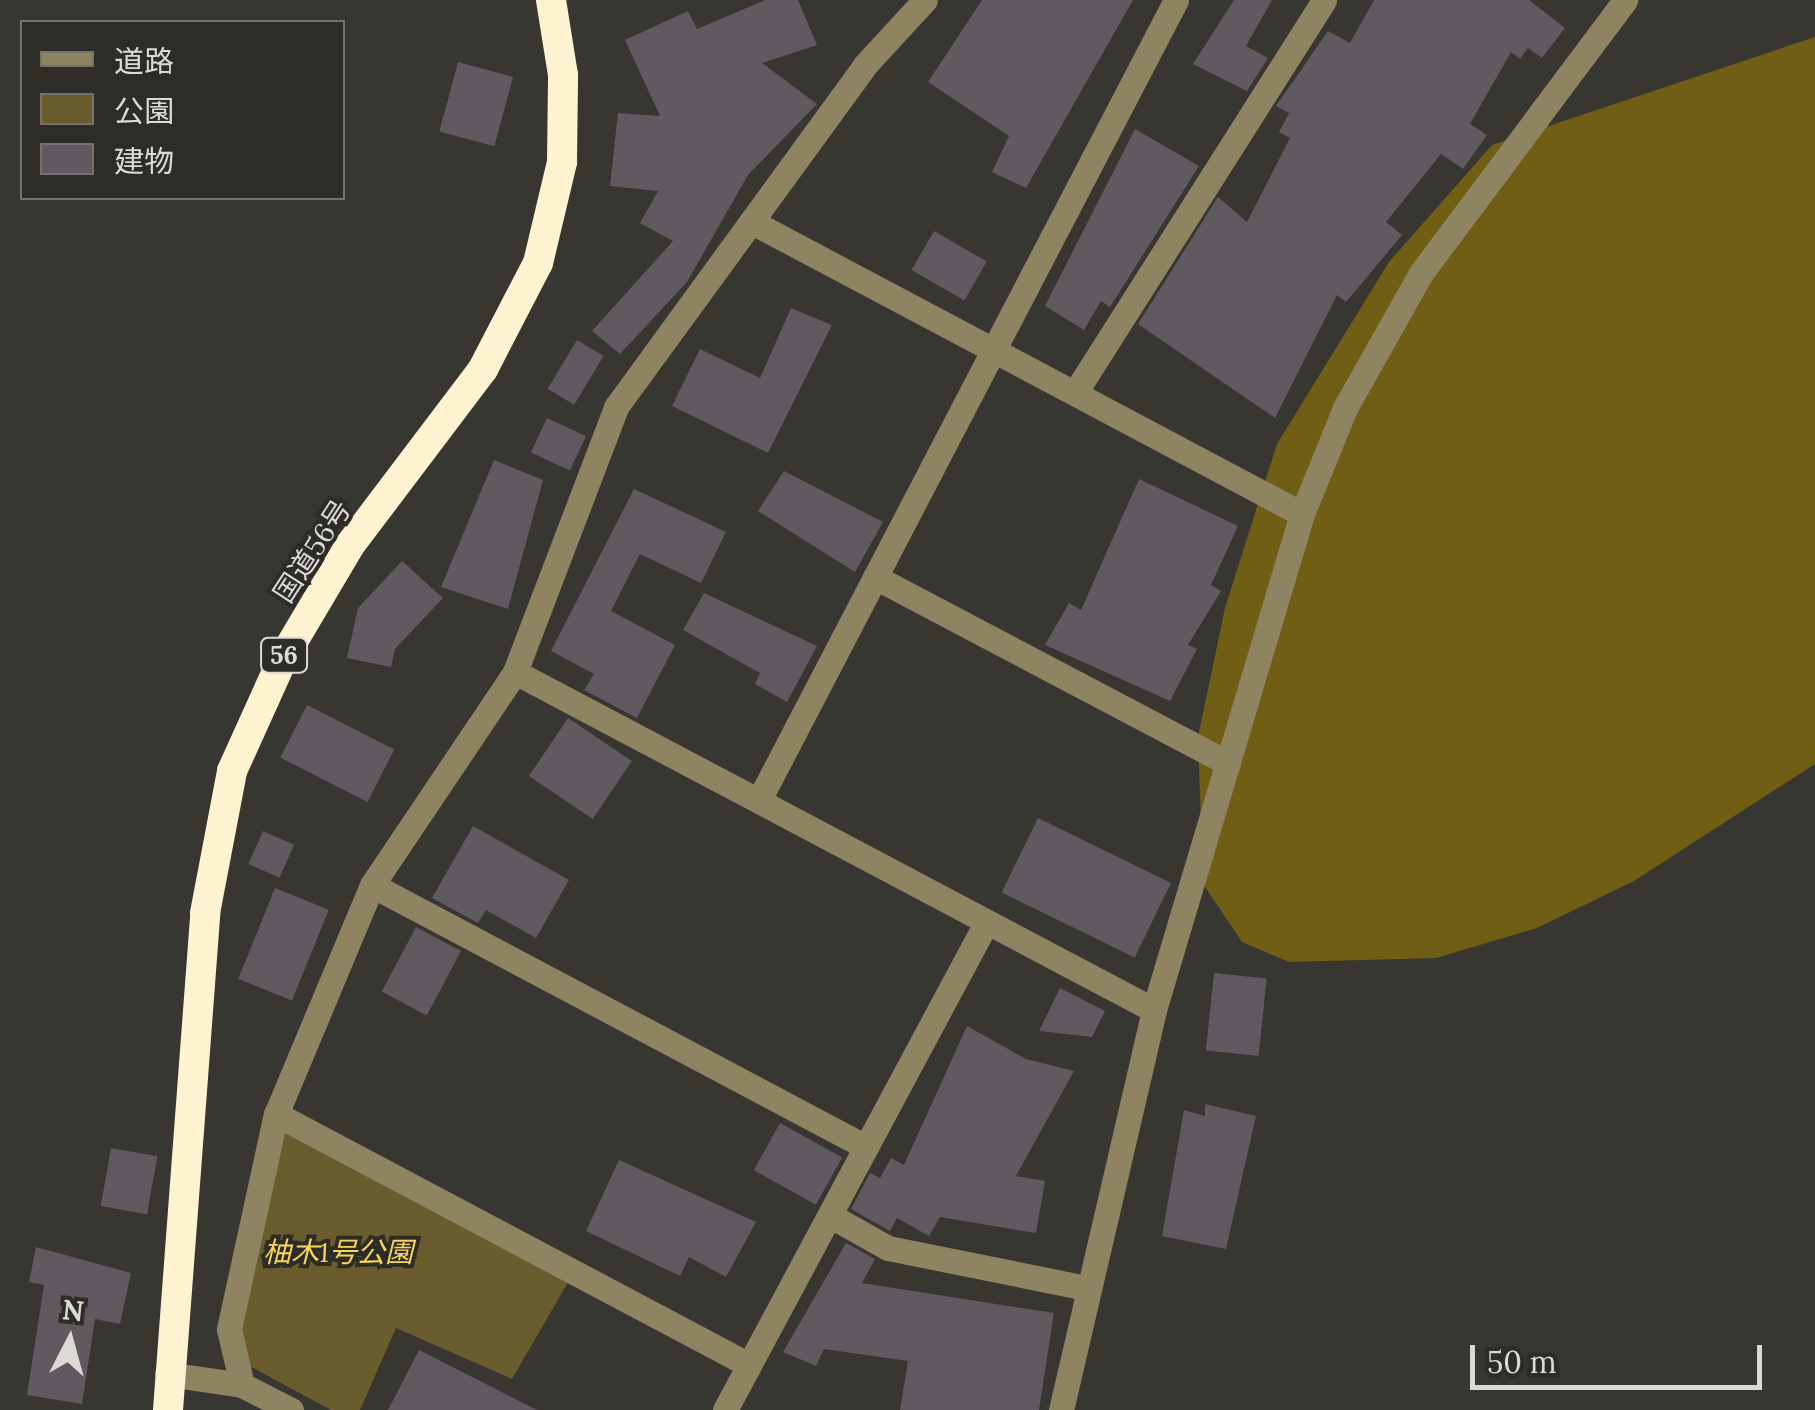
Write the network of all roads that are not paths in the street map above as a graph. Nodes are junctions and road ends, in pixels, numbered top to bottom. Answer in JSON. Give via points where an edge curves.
{"nodes":[{"id":1,"x":551,"y":0,"type":"edge"},
{"id":2,"x":924,"y":0,"type":"edge"},
{"id":3,"x":1176,"y":0,"type":"edge"},
{"id":4,"x":1324,"y":0,"type":"edge"},
{"id":5,"x":1625,"y":0,"type":"edge"},
{"id":6,"x":754,"y":223,"type":"junction"},
{"id":7,"x":995,"y":348,"type":"junction"},
{"id":8,"x":1078,"y":388,"type":"junction"},
{"id":9,"x":1302,"y":514,"type":"junction"},
{"id":10,"x":875,"y":576,"type":"junction"},
{"id":11,"x":516,"y":672,"type":"junction"},
{"id":12,"x":1228,"y":763,"type":"junction"},
{"id":13,"x":759,"y":800,"type":"junction"},
{"id":14,"x":372,"y":885,"type":"junction"},
{"id":15,"x":986,"y":923,"type":"junction"},
{"id":16,"x":1154,"y":1010,"type":"junction"},
{"id":17,"x":276,"y":1114,"type":"junction"},
{"id":18,"x":866,"y":1147,"type":"junction"},
{"id":19,"x":831,"y":1216,"type":"junction"},
{"id":20,"x":1086,"y":1288,"type":"junction"},
{"id":21,"x":750,"y":1365,"type":"junction"},
{"id":22,"x":167,"y":1374,"type":"junction"},
{"id":23,"x":242,"y":1384,"type":"junction"},
{"id":24,"x":168,"y":1410,"type":"edge"},
{"id":25,"x":291,"y":1410,"type":"edge"},
{"id":26,"x":726,"y":1410,"type":"edge"},
{"id":27,"x":1061,"y":1410,"type":"edge"}],
"edges":[{"from":1,"to":22,"type":"highway","name":"国道56号","number":"56","via":[[564,75],[562,162],[538,263],[482,369],[321,593],[232,771],[205,913]]},
{"from":2,"to":6,"type":"street","via":[[865,64]]},
{"from":3,"to":7,"type":"street"},
{"from":4,"to":8,"type":"street"},
{"from":5,"to":9,"type":"street","via":[[1421,273],[1345,408]]},
{"from":6,"to":7,"type":"street"},
{"from":6,"to":11,"type":"street","via":[[616,406]]},
{"from":7,"to":8,"type":"street"},
{"from":7,"to":10,"type":"street"},
{"from":8,"to":9,"type":"street"},
{"from":9,"to":12,"type":"street"},
{"from":10,"to":12,"type":"street"},
{"from":10,"to":13,"type":"street"},
{"from":11,"to":13,"type":"street"},
{"from":11,"to":14,"type":"street"},
{"from":12,"to":16,"type":"street"},
{"from":13,"to":15,"type":"street"},
{"from":14,"to":17,"type":"street"},
{"from":14,"to":18,"type":"street"},
{"from":15,"to":16,"type":"street"},
{"from":15,"to":18,"type":"street"},
{"from":16,"to":20,"type":"street"},
{"from":17,"to":21,"type":"street"},
{"from":17,"to":23,"type":"street","via":[[229,1329]]},
{"from":18,"to":19,"type":"street"},
{"from":19,"to":20,"type":"street","via":[[888,1248]]},
{"from":19,"to":21,"type":"street"},
{"from":20,"to":27,"type":"street"},
{"from":21,"to":26,"type":"street"},
{"from":22,"to":23,"type":"street"},
{"from":22,"to":24,"type":"highway","name":"国道56号","number":"56"},
{"from":23,"to":25,"type":"street"}]}
